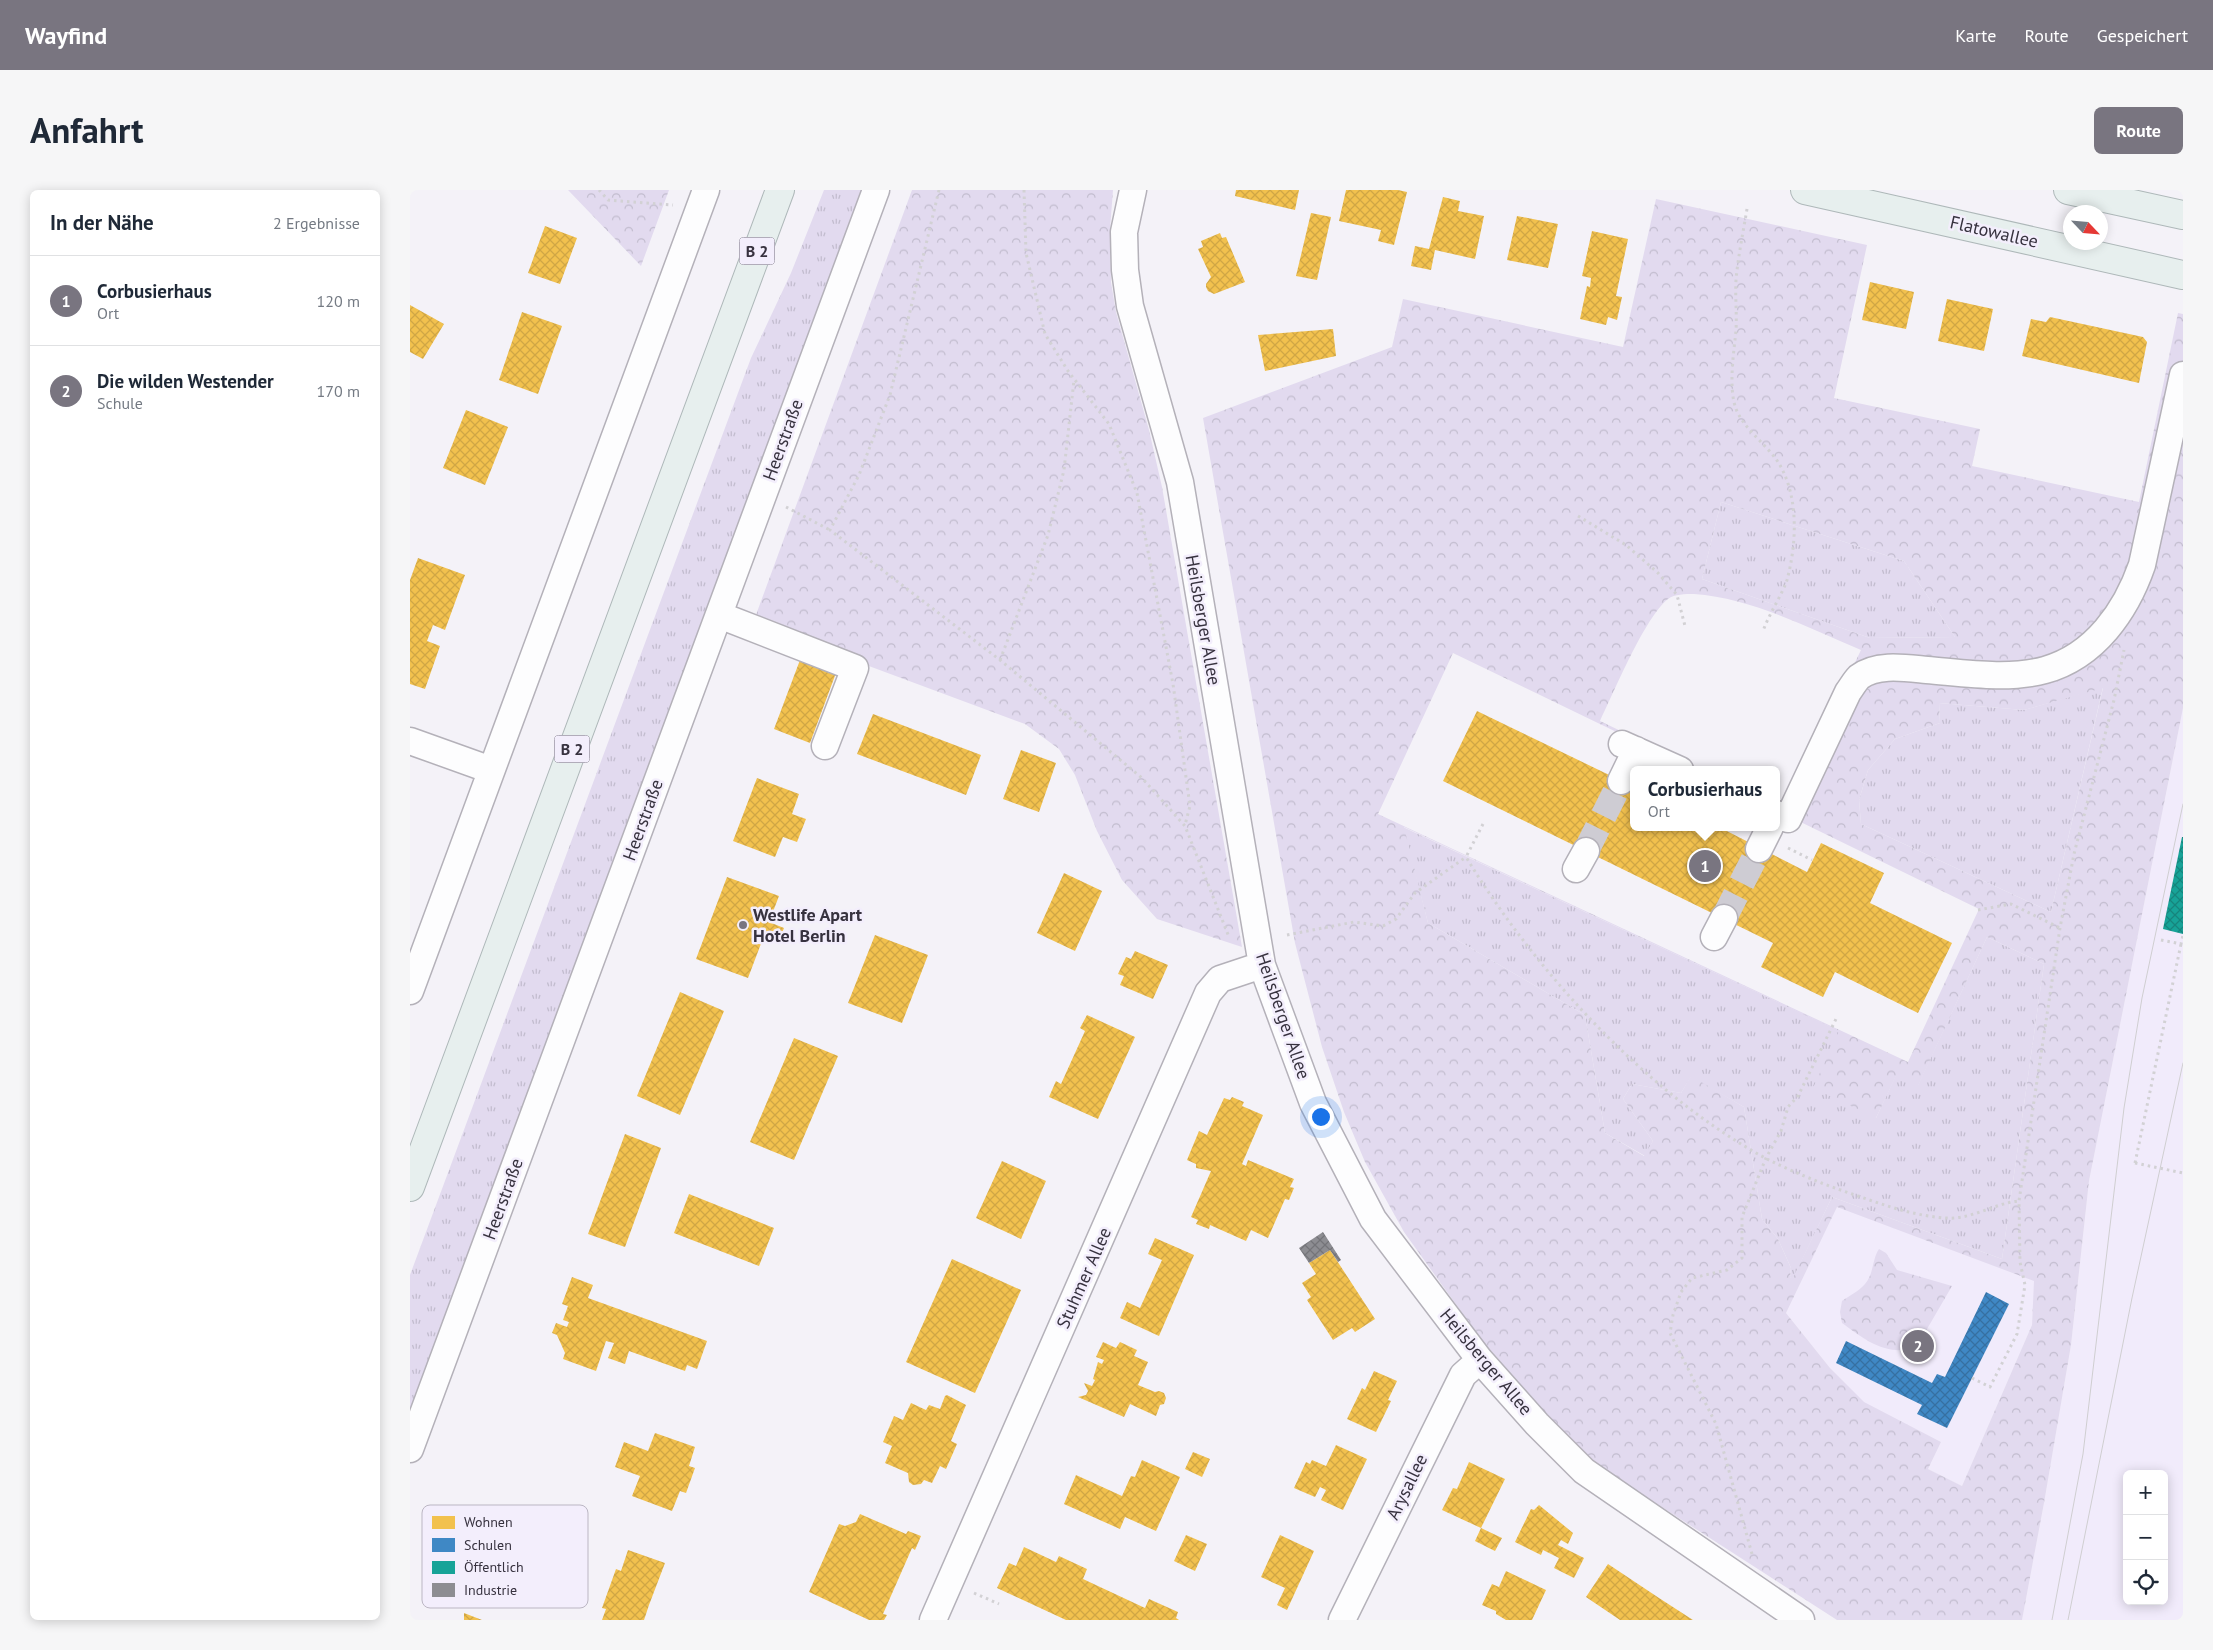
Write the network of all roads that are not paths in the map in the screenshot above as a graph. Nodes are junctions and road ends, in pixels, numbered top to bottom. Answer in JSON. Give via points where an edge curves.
{"nodes":[{"id":1,"x":706,"y":190,"type":"edge"},
{"id":2,"x":780,"y":190,"type":"edge"},
{"id":3,"x":876,"y":190,"type":"edge"},
{"id":4,"x":1133,"y":190,"type":"edge"},
{"id":5,"x":1805,"y":190,"type":"edge"},
{"id":6,"x":2068,"y":190,"type":"edge"},
{"id":7,"x":2183,"y":216,"type":"edge"},
{"id":8,"x":2183,"y":275,"type":"edge"},
{"id":9,"x":2183,"y":375,"type":"edge"},
{"id":10,"x":718,"y":615,"type":"junction"},
{"id":11,"x":410,"y":741,"type":"edge"},
{"id":12,"x":825,"y":746,"type":"dead end"},
{"id":13,"x":1671,"y":766,"type":"edge"},
{"id":14,"x":491,"y":770,"type":"junction"},
{"id":15,"x":1622,"y":781,"type":"tunnel mouth"},
{"id":16,"x":1780,"y":812,"type":"edge"},
{"id":17,"x":1262,"y":965,"type":"junction"},
{"id":18,"x":410,"y":991,"type":"edge"},
{"id":19,"x":410,"y":1187,"type":"edge"},
{"id":20,"x":1480,"y":1360,"type":"junction"},
{"id":21,"x":410,"y":1449,"type":"edge"},
{"id":22,"x":1788,"y":1616,"type":"edge"},
{"id":23,"x":934,"y":1620,"type":"edge"},
{"id":24,"x":1342,"y":1620,"type":"edge"}],
"edges":[{"from":1,"to":14,"type":"street"},
{"from":2,"to":19,"type":"main road","number":"B 2"},
{"from":3,"to":10,"type":"street","name":"Heerstraße"},
{"from":4,"to":17,"type":"street","name":"Heilsberger Allee","via":[[1124,232],[1130,306],[1180,482]]},
{"from":5,"to":8,"type":"main road","name":"Flatowallee"},
{"from":6,"to":7,"type":"main road"},
{"from":9,"to":16,"type":"street","via":[[2142,565],[2134,588],[2117,618],[2075,656],[2045,670],[1997,675],[1898,667],[1860,677],[1848,692]]},
{"from":10,"to":12,"type":"street","via":[[855,668]]},
{"from":10,"to":21,"type":"street","name":"Heerstraße"},
{"from":11,"to":14,"type":"street"},
{"from":13,"to":15,"type":"street","via":[[1629,747]]},
{"from":14,"to":18,"type":"street"},
{"from":17,"to":20,"type":"street","name":"Heilsberger Allee","via":[[1313,1103],[1373,1219]]},
{"from":17,"to":23,"type":"street","name":"Stuhmer Allee","via":[[1220,980],[1208,993]]},
{"from":20,"to":22,"type":"street","name":"Heilsberger Allee","via":[[1584,1470]]},
{"from":20,"to":24,"type":"street","name":"Arysallee","via":[[1463,1374]]}]}
